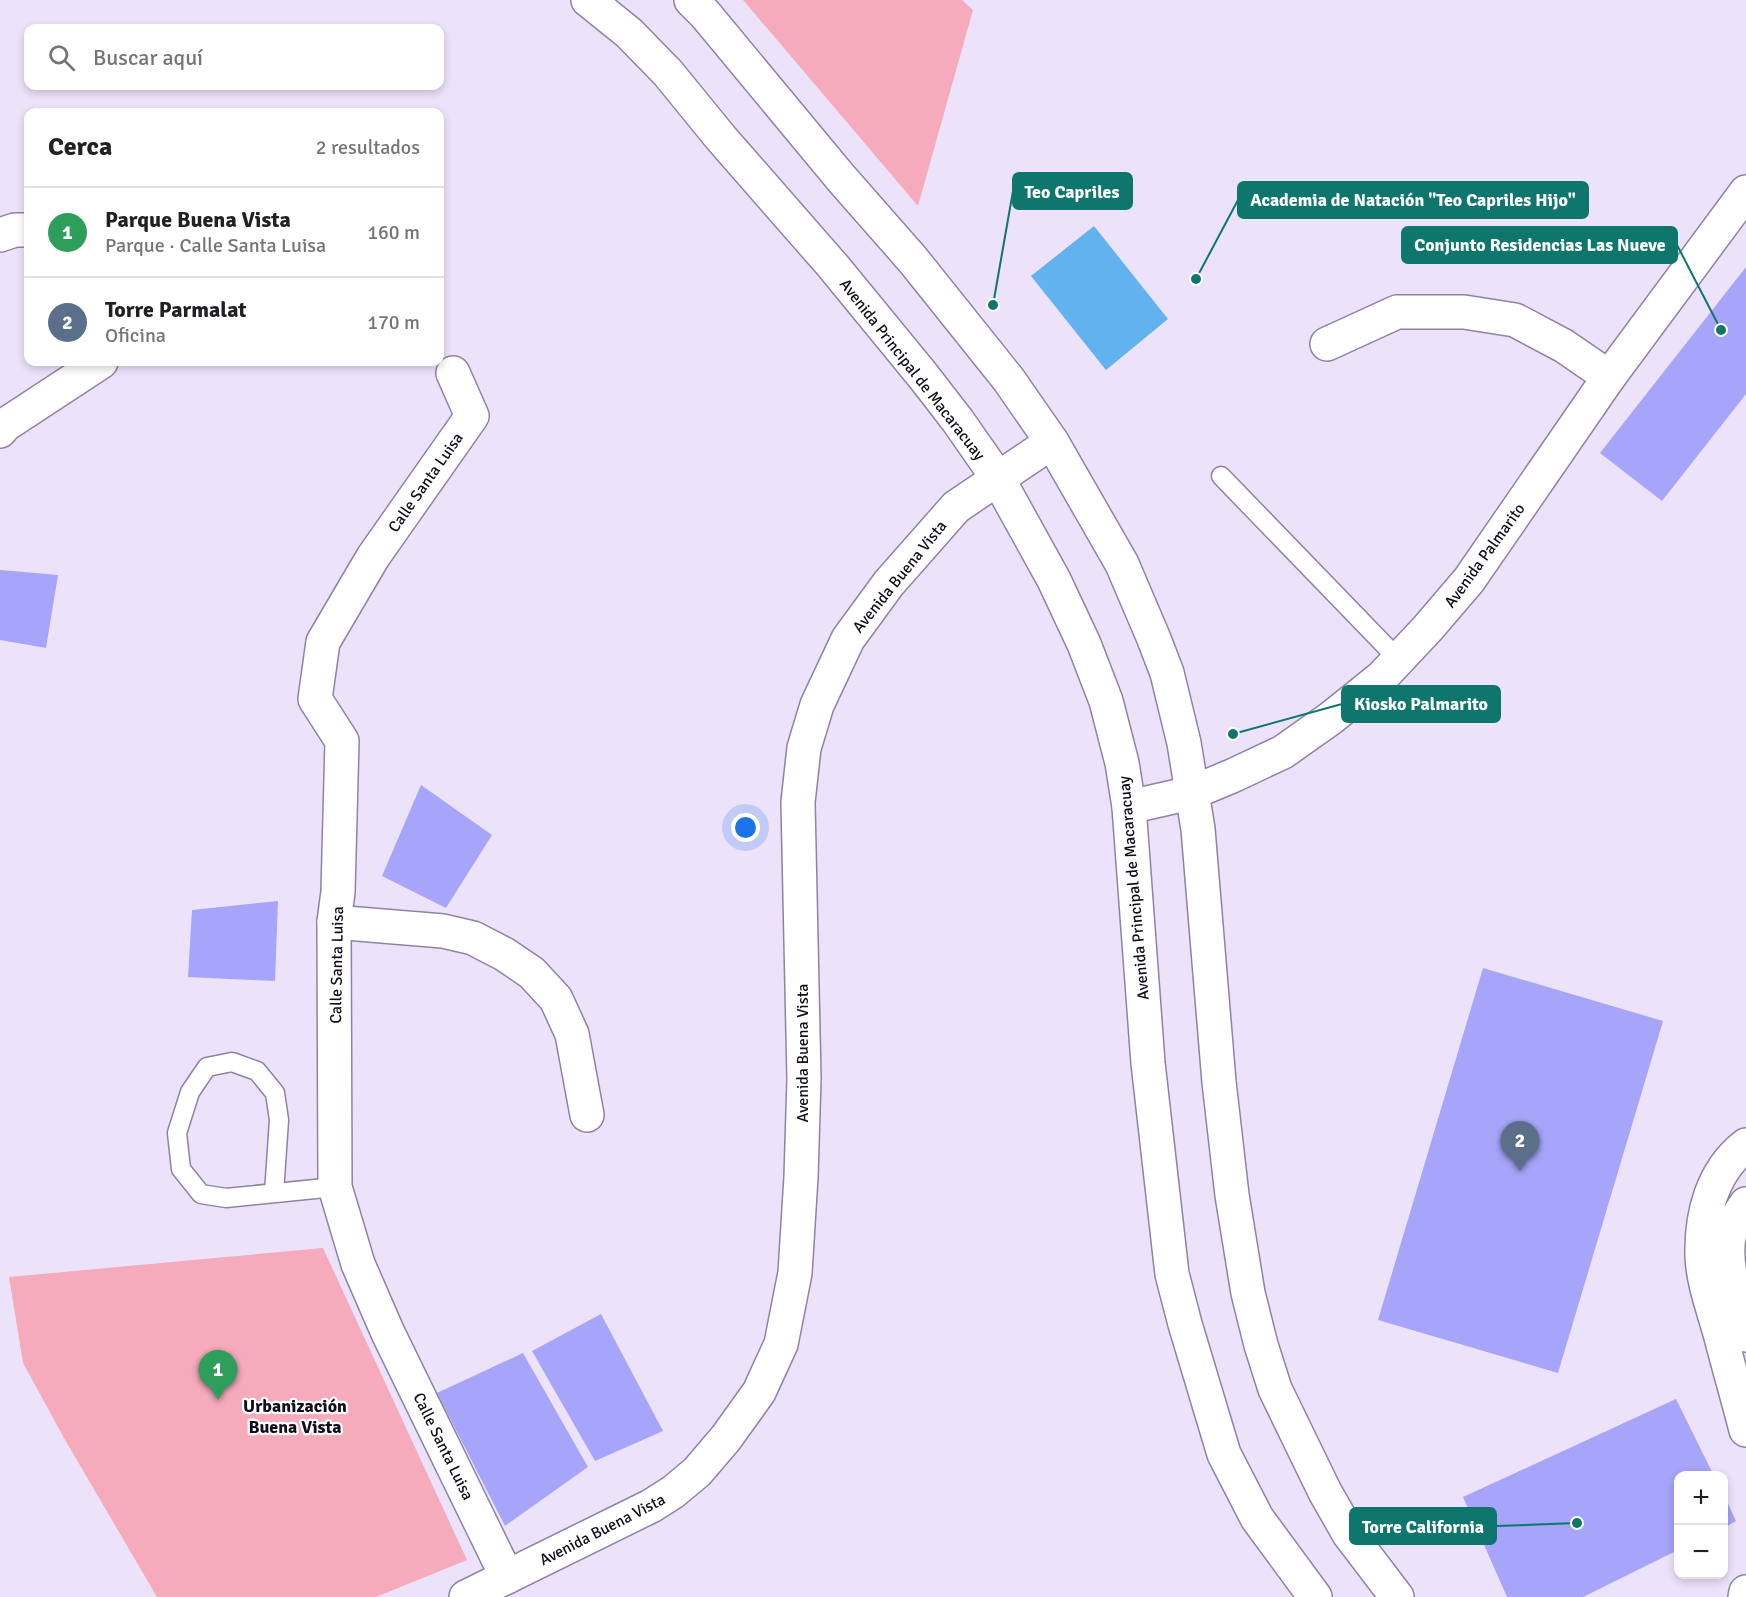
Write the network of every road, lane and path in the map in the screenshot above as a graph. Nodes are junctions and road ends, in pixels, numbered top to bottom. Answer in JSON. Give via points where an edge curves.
{"nodes":[{"id":1,"x":588,"y":0,"type":"edge"},
{"id":2,"x":691,"y":0,"type":"edge"},
{"id":3,"x":1746,"y":192,"type":"edge"},
{"id":4,"x":24,"y":230,"type":"edge"},
{"id":5,"x":0,"y":236,"type":"edge"},
{"id":6,"x":1327,"y":344,"type":"dead end"},
{"id":7,"x":94,"y":366,"type":"edge"},
{"id":8,"x":453,"y":373,"type":"dead end"},
{"id":9,"x":1609,"y":377,"type":"junction"},
{"id":10,"x":2,"y":419,"type":"edge"},
{"id":11,"x":1052,"y":442,"type":"junction"},
{"id":12,"x":1221,"y":476,"type":"dead end"},
{"id":13,"x":997,"y":477,"type":"junction"},
{"id":14,"x":1399,"y":660,"type":"junction"},
{"id":15,"x":1191,"y":793,"type":"junction"},
{"id":16,"x":1129,"y":807,"type":"junction"},
{"id":17,"x":334,"y":922,"type":"junction"},
{"id":18,"x":587,"y":1115,"type":"dead end"},
{"id":19,"x":1746,"y":1145,"type":"edge"},
{"id":20,"x":335,"y":1187,"type":"junction"},
{"id":21,"x":274,"y":1194,"type":"junction"},
{"id":22,"x":1746,"y":1204,"type":"edge"},
{"id":23,"x":1746,"y":1335,"type":"edge"},
{"id":24,"x":1746,"y":1430,"type":"edge"},
{"id":25,"x":507,"y":1577,"type":"junction"},
{"id":26,"x":1746,"y":1592,"type":"edge"},
{"id":27,"x":466,"y":1597,"type":"edge"},
{"id":28,"x":1315,"y":1597,"type":"edge"},
{"id":29,"x":1397,"y":1597,"type":"edge"},
{"id":30,"x":1745,"y":1597,"type":"edge"}],
"edges":[{"from":1,"to":13,"type":"street","name":"Avenida Principal de Macaracuay","via":[[629,33],[668,73],[904,353]]},
{"from":2,"to":11,"type":"street","via":[[913,260],[1009,380]]},
{"from":3,"to":9,"type":"street","name":"Avenida Palmarito"},
{"from":4,"to":5,"type":"street"},
{"from":6,"to":9,"type":"street","via":[[1397,312],[1464,312],[1515,320],[1564,346]]},
{"from":7,"to":10,"type":"street"},
{"from":8,"to":17,"type":"street","name":"Calle Santa Luisa","via":[[471,416],[373,557],[323,642],[315,699],[342,741]]},
{"from":9,"to":14,"type":"street","name":"Avenida Palmarito","via":[[1469,580]]},
{"from":11,"to":13,"type":"street","name":"Avenida Buena Vista"},
{"from":11,"to":15,"type":"street","via":[[1122,564],[1154,639],[1167,673],[1184,743]]},
{"from":12,"to":14,"type":"lane"},
{"from":13,"to":16,"type":"street","name":"Avenida Principal de Macaracuay","via":[[1054,580],[1084,645],[1106,701]]},
{"from":13,"to":25,"type":"street","name":"Avenida Buena Vista","via":[[956,507],[889,583],[848,639],[817,705],[804,748],[798,802],[804,1079],[795,1273],[780,1344],[759,1392],[697,1472],[673,1492]]},
{"from":14,"to":15,"type":"street","name":"Avenida Palmarito","via":[[1383,677],[1283,752]]},
{"from":15,"to":16,"type":"street","name":"Avenida Palmarito"},
{"from":15,"to":29,"type":"street","via":[[1232,1195],[1258,1334],[1275,1389],[1325,1492],[1349,1534]]},
{"from":16,"to":28,"type":"street","name":"Avenida Principal de Macaracuay","via":[[1148,1063],[1172,1274],[1224,1454],[1257,1518]]},
{"from":17,"to":18,"type":"street","via":[[443,931],[473,939],[532,973],[556,999],[572,1034]]},
{"from":17,"to":20,"type":"street","name":"Calle Santa Luisa"},
{"from":19,"to":24,"type":"street","via":[[1722,1172],[1710,1195],[1702,1257]]},
{"from":20,"to":21,"type":"lane"},
{"from":20,"to":25,"type":"street","name":"Calle Santa Luisa","via":[[358,1264],[388,1333]]},
{"from":21,"to":21,"type":"lane","via":[[226,1198],[201,1194],[181,1169],[177,1133],[190,1092],[207,1067],[232,1062],[257,1071],[275,1093],[279,1120]]},
{"from":22,"to":23,"type":"street","via":[[1730,1235],[1728,1254],[1735,1301]]},
{"from":25,"to":27,"type":"street","name":"Avenida Buena Vista"},
{"from":26,"to":30,"type":"street"}]}
